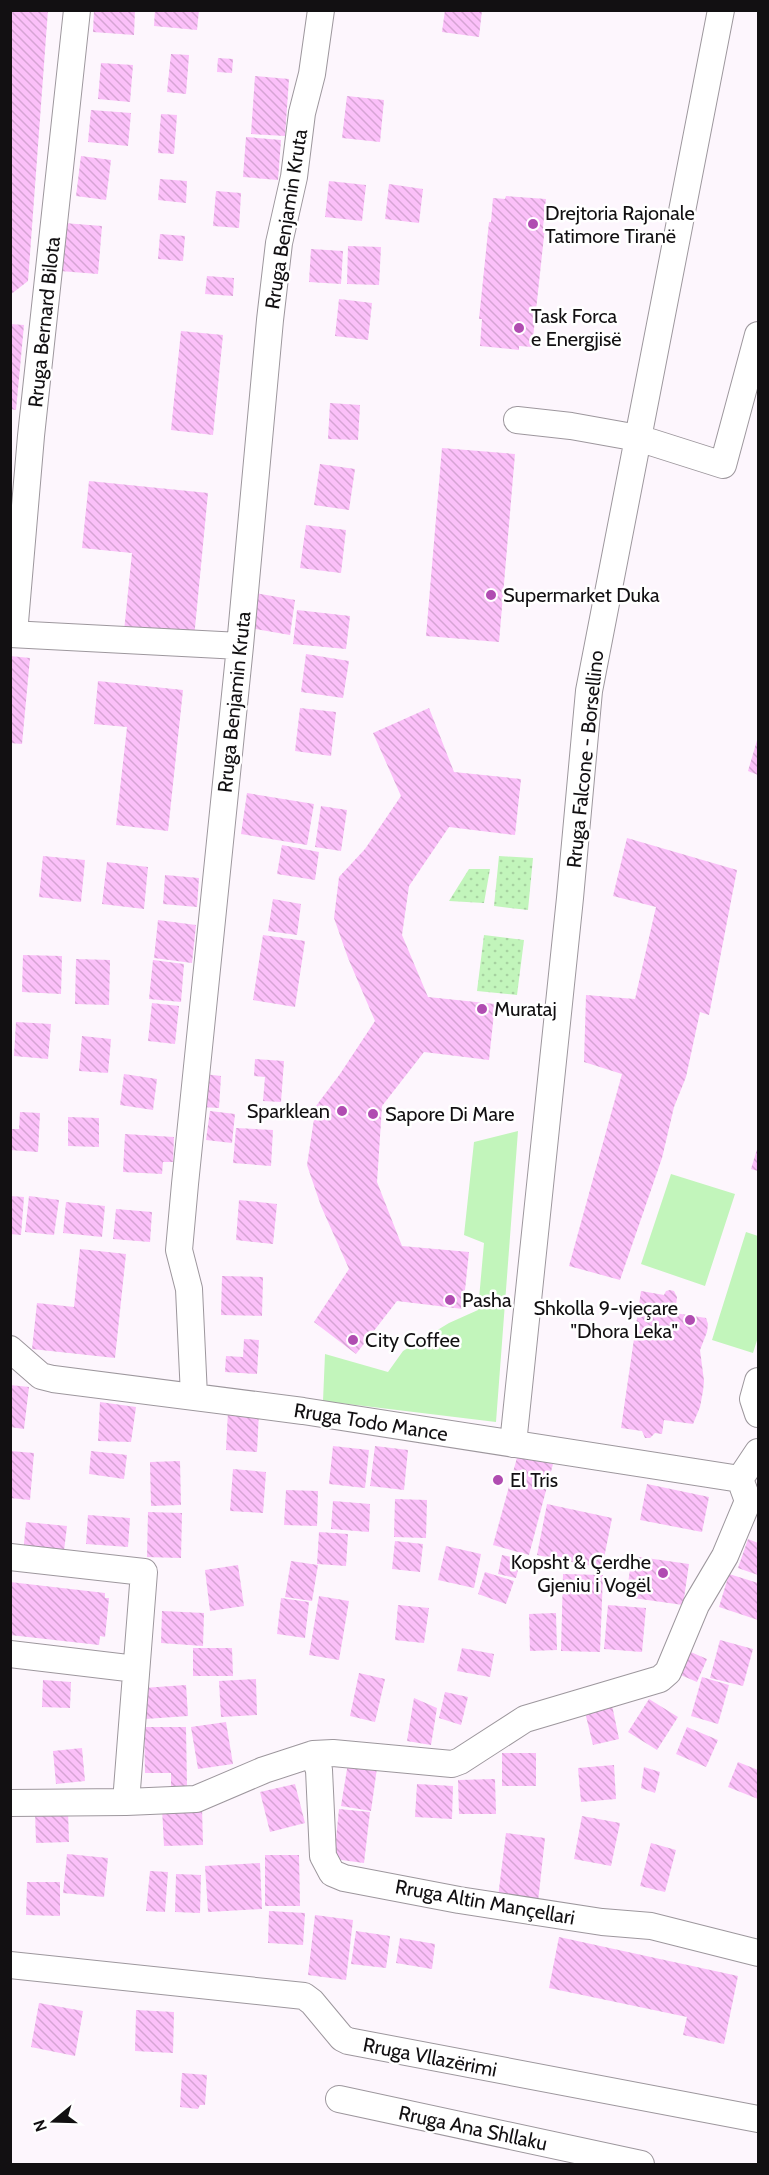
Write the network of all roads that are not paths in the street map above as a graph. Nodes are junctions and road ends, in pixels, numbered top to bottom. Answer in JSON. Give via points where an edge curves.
{"nodes":[{"id":1,"x":77,"y":10,"type":"edge"},
{"id":2,"x":321,"y":10,"type":"edge"},
{"id":3,"x":721,"y":10,"type":"edge"},
{"id":4,"x":759,"y":335,"type":"edge"},
{"id":5,"x":517,"y":420,"type":"dead end"},
{"id":6,"x":638,"y":438,"type":"junction"},
{"id":7,"x":12,"y":634,"type":"edge"},
{"id":8,"x":240,"y":646,"type":"junction"},
{"id":9,"x":10,"y":1349,"type":"edge"},
{"id":10,"x":759,"y":1381,"type":"edge"},
{"id":11,"x":194,"y":1396,"type":"junction"},
{"id":12,"x":759,"y":1414,"type":"edge"},
{"id":13,"x":513,"y":1444,"type":"junction"},
{"id":14,"x":759,"y":1452,"type":"edge"},
{"id":15,"x":740,"y":1479,"type":"junction"},
{"id":16,"x":10,"y":1557,"type":"edge"},
{"id":17,"x":10,"y":1654,"type":"edge"},
{"id":18,"x":136,"y":1669,"type":"junction"},
{"id":19,"x":313,"y":1754,"type":"junction"},
{"id":20,"x":126,"y":1802,"type":"junction"},
{"id":21,"x":10,"y":1803,"type":"edge"},
{"id":22,"x":759,"y":1953,"type":"edge"},
{"id":23,"x":10,"y":1965,"type":"edge"},
{"id":24,"x":339,"y":2099,"type":"dead end"},
{"id":25,"x":759,"y":2120,"type":"edge"},
{"id":26,"x":641,"y":2164,"type":"edge"}],
"edges":[{"from":1,"to":7,"type":"street","name":"Rruga Bernard Bilota"},
{"from":2,"to":8,"type":"street","name":"Rruga Benjamin Kruta","via":[[294,177],[279,243]]},
{"from":3,"to":6,"type":"street","name":"Rruga Falcone - Borsellino"},
{"from":4,"to":6,"type":"street","via":[[723,465]]},
{"from":5,"to":6,"type":"street"},
{"from":6,"to":13,"type":"street","name":"Rruga Falcone - Borsellino","via":[[589,691]]},
{"from":7,"to":8,"type":"street","name":"Rruga Bernard Bilota"},
{"from":8,"to":11,"type":"street","name":"Rruga Benjamin Kruta","via":[[179,1250],[189,1289]]},
{"from":9,"to":11,"type":"street","name":"Rruga Todo Mance","via":[[40,1376]]},
{"from":10,"to":12,"type":"street","via":[[753,1399]]},
{"from":11,"to":13,"type":"street","name":"Rruga Todo Mance"},
{"from":13,"to":15,"type":"street","name":"Rruga Todo Mance"},
{"from":14,"to":15,"type":"street"},
{"from":15,"to":19,"type":"street","via":[[748,1501],[725,1556],[696,1605],[668,1672],[660,1679],[525,1719],[452,1764]]},
{"from":16,"to":18,"type":"street","via":[[144,1572]]},
{"from":17,"to":18,"type":"street"},
{"from":18,"to":20,"type":"street"},
{"from":19,"to":20,"type":"street","via":[[196,1799]]},
{"from":19,"to":22,"type":"street","name":"Rruga Altin Mançellari","via":[[319,1770],[323,1856],[333,1873],[344,1878],[602,1922],[651,1926]]},
{"from":20,"to":21,"type":"street"},
{"from":23,"to":25,"type":"street","name":"Rruga Vllazërimi","via":[[304,1996],[348,2041]]},
{"from":24,"to":26,"type":"street","name":"Rruga Ana Shllaku"}]}
